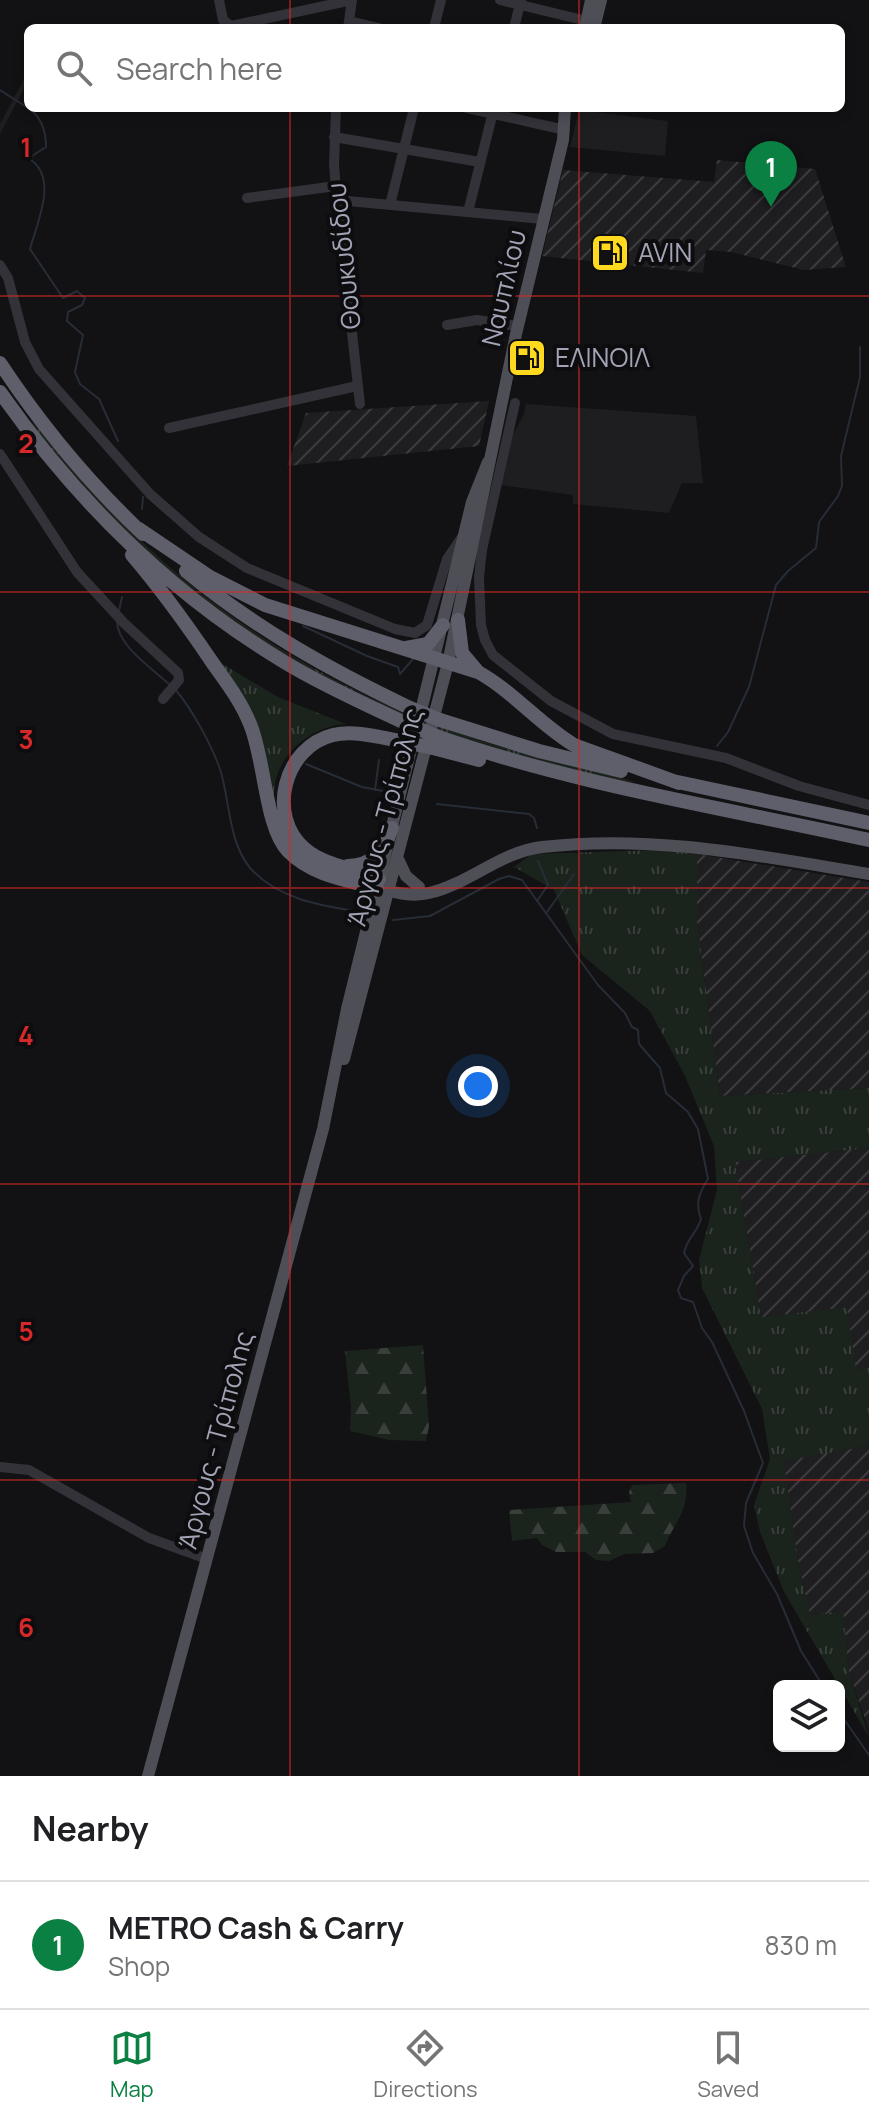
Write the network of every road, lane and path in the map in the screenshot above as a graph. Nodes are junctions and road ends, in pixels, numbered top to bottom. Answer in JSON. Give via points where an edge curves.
{"nodes":[{"id":1,"x":219,"y":0,"type":"edge"},
{"id":2,"x":352,"y":0,"type":"edge"},
{"id":3,"x":441,"y":0,"type":"edge"},
{"id":4,"x":500,"y":0,"type":"edge"},
{"id":5,"x":591,"y":0,"type":"edge"},
{"id":6,"x":601,"y":0,"type":"edge"},
{"id":7,"x":520,"y":2,"type":"edge"},
{"id":8,"x":228,"y":24,"type":"edge"},
{"id":9,"x":240,"y":24,"type":"edge"},
{"id":10,"x":348,"y":24,"type":"edge"},
{"id":11,"x":435,"y":24,"type":"edge"},
{"id":12,"x":515,"y":24,"type":"edge"},
{"id":13,"x":587,"y":24,"type":"edge"},
{"id":14,"x":590,"y":24,"type":"edge"},
{"id":15,"x":590,"y":24,"type":"edge"},
{"id":16,"x":336,"y":112,"type":"edge"},
{"id":17,"x":413,"y":112,"type":"edge"},
{"id":18,"x":493,"y":112,"type":"edge"},
{"id":19,"x":497,"y":112,"type":"edge"},
{"id":20,"x":565,"y":112,"type":"edge"},
{"id":21,"x":572,"y":112,"type":"edge"},
{"id":22,"x":565,"y":128,"type":"junction"},
{"id":23,"x":334,"y":137,"type":"junction"},
{"id":24,"x":404,"y":149,"type":"junction"},
{"id":25,"x":480,"y":162,"type":"junction"},
{"id":26,"x":336,"y":186,"type":"junction"},
{"id":27,"x":247,"y":198,"type":"dead end"},
{"id":28,"x":337,"y":200,"type":"junction"},
{"id":29,"x":390,"y":205,"type":"junction"},
{"id":30,"x":468,"y":212,"type":"junction"},
{"id":31,"x":542,"y":219,"type":"junction"},
{"id":32,"x":0,"y":265,"type":"edge"},
{"id":33,"x":447,"y":325,"type":"dead end"},
{"id":34,"x":517,"y":326,"type":"junction"},
{"id":35,"x":0,"y":363,"type":"edge"},
{"id":36,"x":357,"y":386,"type":"junction"},
{"id":37,"x":0,"y":392,"type":"edge"},
{"id":38,"x":515,"y":403,"type":"dead end"},
{"id":39,"x":360,"y":404,"type":"dead end"},
{"id":40,"x":169,"y":428,"type":"dead end"},
{"id":41,"x":0,"y":454,"type":"edge"},
{"id":42,"x":488,"y":462,"type":"junction"},
{"id":43,"x":91,"y":505,"type":"junction"},
{"id":44,"x":139,"y":529,"type":"junction"},
{"id":45,"x":465,"y":532,"type":"junction"},
{"id":46,"x":458,"y":620,"type":"junction"},
{"id":47,"x":443,"y":625,"type":"junction"},
{"id":48,"x":402,"y":648,"type":"junction"},
{"id":49,"x":441,"y":661,"type":"junction"},
{"id":50,"x":478,"y":672,"type":"junction"},
{"id":51,"x":166,"y":696,"type":"dead end"},
{"id":52,"x":434,"y":742,"type":"junction"},
{"id":53,"x":679,"y":783,"type":"junction"},
{"id":54,"x":869,"y":805,"type":"edge"},
{"id":55,"x":869,"y":823,"type":"edge"},
{"id":56,"x":392,"y":828,"type":"junction"},
{"id":57,"x":869,"y":840,"type":"edge"},
{"id":58,"x":397,"y":857,"type":"junction"},
{"id":59,"x":344,"y":866,"type":"junction"},
{"id":60,"x":869,"y":874,"type":"edge"},
{"id":61,"x":384,"y":885,"type":"junction"},
{"id":62,"x":447,"y":886,"type":"junction"},
{"id":63,"x":419,"y":887,"type":"junction"},
{"id":64,"x":0,"y":1467,"type":"edge"},
{"id":65,"x":207,"y":1559,"type":"junction"},
{"id":66,"x":148,"y":1776,"type":"edge"}],
"edges":[{"from":1,"to":8,"type":"street"},
{"from":2,"to":9,"type":"street"},
{"from":2,"to":10,"type":"street"},
{"from":3,"to":11,"type":"street"},
{"from":4,"to":7,"type":"street"},
{"from":5,"to":14,"type":"main road"},
{"from":6,"to":15,"type":"main road"},
{"from":7,"to":12,"type":"street"},
{"from":7,"to":13,"type":"street"},
{"from":16,"to":23,"type":"street","name":"Θουκυδίδου"},
{"from":17,"to":24,"type":"street"},
{"from":18,"to":25,"type":"street"},
{"from":19,"to":22,"type":"street"},
{"from":20,"to":22,"type":"main road","name":"Ναυπλίου"},
{"from":21,"to":22,"type":"main road","name":"Ναυπλίου"},
{"from":22,"to":31,"type":"main road","name":"Ναυπλίου"},
{"from":23,"to":24,"type":"street"},
{"from":23,"to":26,"type":"street","name":"Θουκυδίδου"},
{"from":24,"to":25,"type":"street"},
{"from":24,"to":29,"type":"street"},
{"from":25,"to":30,"type":"street"},
{"from":26,"to":27,"type":"street"},
{"from":26,"to":28,"type":"street","name":"Θουκυδίδου"},
{"from":28,"to":29,"type":"street"},
{"from":28,"to":36,"type":"street","name":"Θουκυδίδου"},
{"from":29,"to":30,"type":"street"},
{"from":30,"to":31,"type":"street"},
{"from":31,"to":34,"type":"main road","name":"Ναυπλίου"},
{"from":32,"to":45,"type":"street","via":[[25,342],[46,379],[150,494],[199,537],[247,568],[415,633],[427,625],[447,559]]},
{"from":33,"to":34,"type":"street","via":[[477,320]]},
{"from":34,"to":42,"type":"main road","name":"Ναυπλίου"},
{"from":35,"to":44,"type":"highway","via":[[82,470]]},
{"from":36,"to":39,"type":"street","name":"Θουκυδίδου"},
{"from":36,"to":40,"type":"street"},
{"from":37,"to":43,"type":"highway"},
{"from":38,"to":54,"type":"street","via":[[479,577],[481,625],[493,655],[551,701],[613,734],[726,758]]},
{"from":41,"to":51,"type":"street","via":[[77,572],[178,673],[179,680]]},
{"from":42,"to":45,"type":"main road","name":"Ναυπλίου"},
{"from":42,"to":46,"type":"main road","name":"Ναυπλίου"},
{"from":43,"to":52,"type":"highway","bridge":true,"via":[[159,570],[230,626],[316,680]]},
{"from":43,"to":61,"type":"highway","via":[[241,703],[259,748],[280,841],[308,867]]},
{"from":44,"to":48,"type":"highway","via":[[240,595]]},
{"from":44,"to":53,"type":"highway","bridge":true,"via":[[253,622],[324,666],[410,708],[539,751]]},
{"from":45,"to":47,"type":"main road","name":"Ναυπλίου"},
{"from":46,"to":49,"type":"main road","name":"Άργους - Τρίπολης"},
{"from":46,"to":50,"type":"highway","via":[[462,653]]},
{"from":47,"to":48,"type":"highway","via":[[428,644]]},
{"from":47,"to":49,"type":"main road","name":"Άργους - Τρίπολης"},
{"from":48,"to":49,"type":"highway"},
{"from":49,"to":50,"type":"highway"},
{"from":49,"to":56,"type":"main road","name":"Άργους - Τρίπολης"},
{"from":49,"to":58,"type":"main road","name":"Άργους - Τρίπολης"},
{"from":50,"to":53,"type":"highway","via":[[574,745]]},
{"from":52,"to":57,"type":"highway"},
{"from":52,"to":59,"type":"highway","bridge":true,"via":[[332,735],[309,746],[295,761],[283,803],[291,832],[314,856]]},
{"from":53,"to":55,"type":"highway"},
{"from":56,"to":59,"type":"highway","via":[[377,857]]},
{"from":56,"to":61,"type":"main road","name":"Άργους - Τρίπολης"},
{"from":58,"to":61,"type":"main road","name":"Άργους - Τρίπολης"},
{"from":58,"to":63,"type":"main road"},
{"from":59,"to":61,"type":"highway"},
{"from":60,"to":62,"type":"main road","via":[[692,846],[615,843],[524,850]]},
{"from":61,"to":62,"type":"main road","via":[[400,894],[424,894]]},
{"from":61,"to":63,"type":"main road"},
{"from":61,"to":65,"type":"main road","name":"Άργους - Τρίπολης","via":[[347,1009],[326,1116]]},
{"from":62,"to":63,"type":"main road"},
{"from":64,"to":65,"type":"street","via":[[29,1470],[149,1538]]},
{"from":65,"to":66,"type":"main road","name":"Άργους - Τρίπολης"}]}
